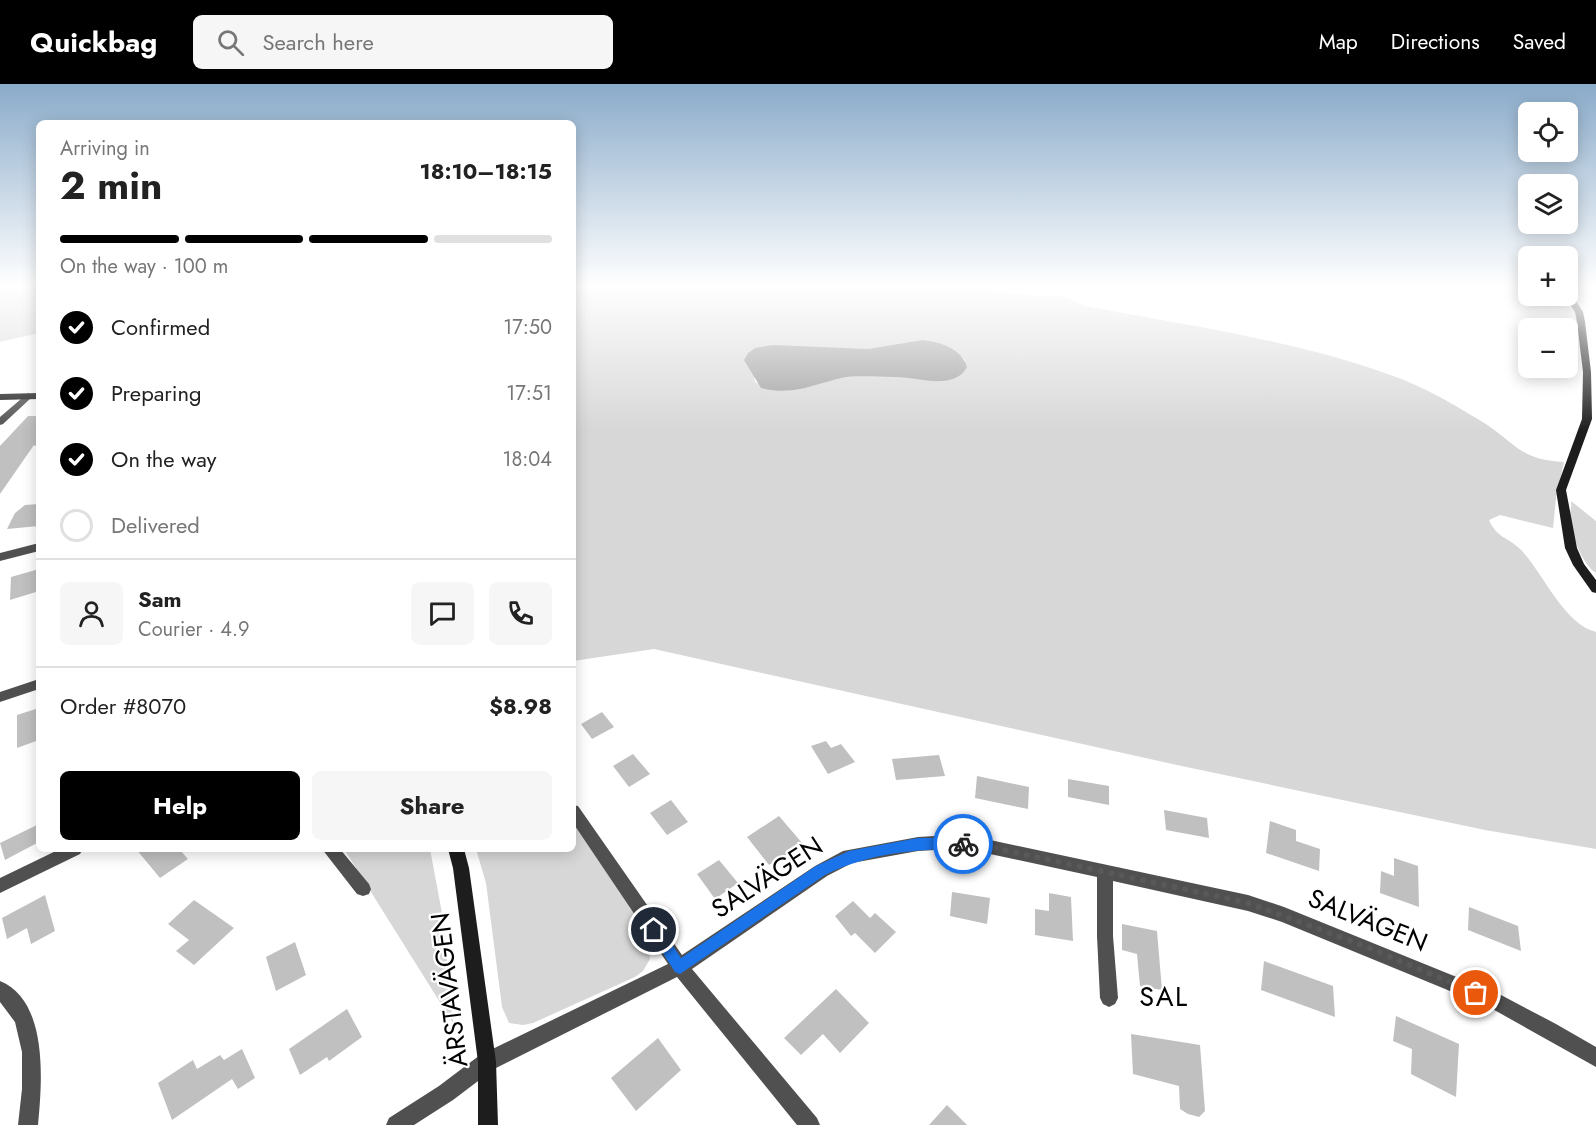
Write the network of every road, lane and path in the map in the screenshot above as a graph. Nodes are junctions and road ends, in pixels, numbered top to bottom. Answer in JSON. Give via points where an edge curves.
{"nodes":[{"id":1,"x":1582,"y":334,"type":"edge"},
{"id":2,"x":28,"y":396,"type":"junction"},
{"id":3,"x":36,"y":396,"type":"edge"},
{"id":4,"x":0,"y":397,"type":"edge"},
{"id":5,"x":0,"y":422,"type":"edge"},
{"id":6,"x":36,"y":548,"type":"edge"},
{"id":7,"x":0,"y":557,"type":"edge"},
{"id":8,"x":1596,"y":589,"type":"edge"},
{"id":9,"x":36,"y":685,"type":"edge"},
{"id":10,"x":0,"y":697,"type":"edge"},
{"id":11,"x":576,"y":815,"type":"edge"},
{"id":12,"x":69,"y":852,"type":"edge"},
{"id":13,"x":332,"y":852,"type":"edge"},
{"id":14,"x":457,"y":852,"type":"edge"},
{"id":15,"x":1105,"y":872,"type":"junction"},
{"id":16,"x":0,"y":886,"type":"edge"},
{"id":17,"x":363,"y":889,"type":"dead end"},
{"id":18,"x":680,"y":967,"type":"junction"},
{"id":19,"x":0,"y":990,"type":"edge"},
{"id":20,"x":1109,"y":998,"type":"dead end"},
{"id":21,"x":1596,"y":1058,"type":"edge"},
{"id":22,"x":487,"y":1062,"type":"junction"},
{"id":23,"x":28,"y":1125,"type":"edge"},
{"id":24,"x":396,"y":1125,"type":"edge"},
{"id":25,"x":488,"y":1125,"type":"edge"},
{"id":26,"x":810,"y":1125,"type":"edge"}],
"edges":[{"from":1,"to":8,"type":"street","via":[[1587,419],[1561,490],[1572,548]]},
{"from":2,"to":3,"type":"street"},
{"from":2,"to":4,"type":"street"},
{"from":2,"to":5,"type":"street"},
{"from":6,"to":7,"type":"street"},
{"from":9,"to":10,"type":"street"},
{"from":11,"to":18,"type":"street"},
{"from":12,"to":16,"type":"street"},
{"from":13,"to":17,"type":"street"},
{"from":14,"to":22,"type":"street","name":"ÄRSTAVÄGEN"},
{"from":15,"to":18,"type":"street","name":"SALVÄGEN","via":[[952,842],[849,856]]},
{"from":15,"to":20,"type":"street"},
{"from":15,"to":21,"type":"street","name":"SALVÄGEN","via":[[1248,903],[1284,915],[1495,1001]]},
{"from":18,"to":22,"type":"street","name":"SALVÄGEN"},
{"from":18,"to":26,"type":"street"},
{"from":19,"to":23,"type":"street","via":[[9,997],[25,1024],[32,1049]]},
{"from":22,"to":24,"type":"street","name":"SALVÄGEN"},
{"from":22,"to":25,"type":"street","name":"ÄRSTAVÄGEN"}]}
